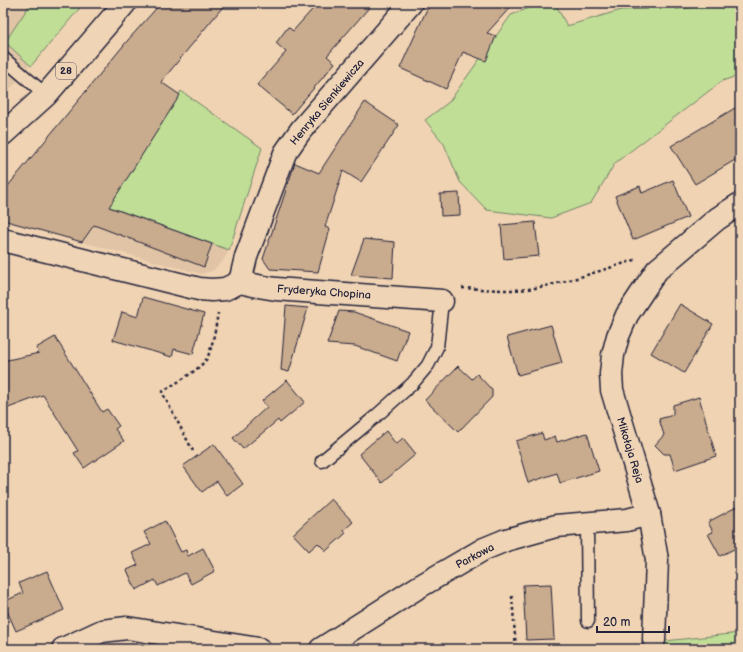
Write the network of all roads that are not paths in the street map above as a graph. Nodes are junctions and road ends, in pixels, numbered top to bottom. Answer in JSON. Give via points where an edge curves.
{"nodes":[{"id":1,"x":125,"y":3,"type":"edge"},
{"id":2,"x":411,"y":3,"type":"edge"},
{"id":3,"x":3,"y":58,"type":"edge"},
{"id":4,"x":46,"y":95,"type":"junction"},
{"id":5,"x":3,"y":134,"type":"edge"},
{"id":6,"x":740,"y":204,"type":"edge"},
{"id":7,"x":3,"y":240,"type":"edge"},
{"id":8,"x":240,"y":282,"type":"junction"},
{"id":9,"x":450,"y":294,"type":"joint"},
{"id":10,"x":322,"y":461,"type":"dead end"},
{"id":11,"x":649,"y":514,"type":"junction"},
{"id":12,"x":587,"y":524,"type":"junction"},
{"id":13,"x":588,"y":621,"type":"dead end"},
{"id":14,"x":654,"y":640,"type":"dead end"},
{"id":15,"x":63,"y":649,"type":"edge"},
{"id":16,"x":259,"y":649,"type":"edge"},
{"id":17,"x":321,"y":649,"type":"edge"}],
"edges":[{"from":1,"to":4,"type":"street","number":"28"},
{"from":2,"to":8,"type":"street","name":"Henryka Sienkiewicza","via":[[301,130],[285,153],[246,257]]},
{"from":3,"to":4,"type":"lane"},
{"from":4,"to":5,"type":"street","number":"28"},
{"from":6,"to":11,"type":"street","name":"Mikołaja Reja","via":[[649,264],[618,336],[613,355],[612,390]]},
{"from":7,"to":8,"type":"street","via":[[190,288],[225,289]]},
{"from":8,"to":9,"type":"street","name":"Fryderyka Chopina","via":[[276,289]]},
{"from":9,"to":10,"type":"lane","via":[[437,347],[428,365],[412,384]]},
{"from":11,"to":12,"type":"street","name":"Parkowa","via":[[627,520]]},
{"from":11,"to":14,"type":"street","name":"Mikołaja Reja","via":[[658,560]]},
{"from":12,"to":13,"type":"lane"},
{"from":12,"to":17,"type":"street","name":"Parkowa","via":[[556,526],[484,549]]},
{"from":15,"to":16,"type":"street","via":[[102,631],[126,628]]}]}
